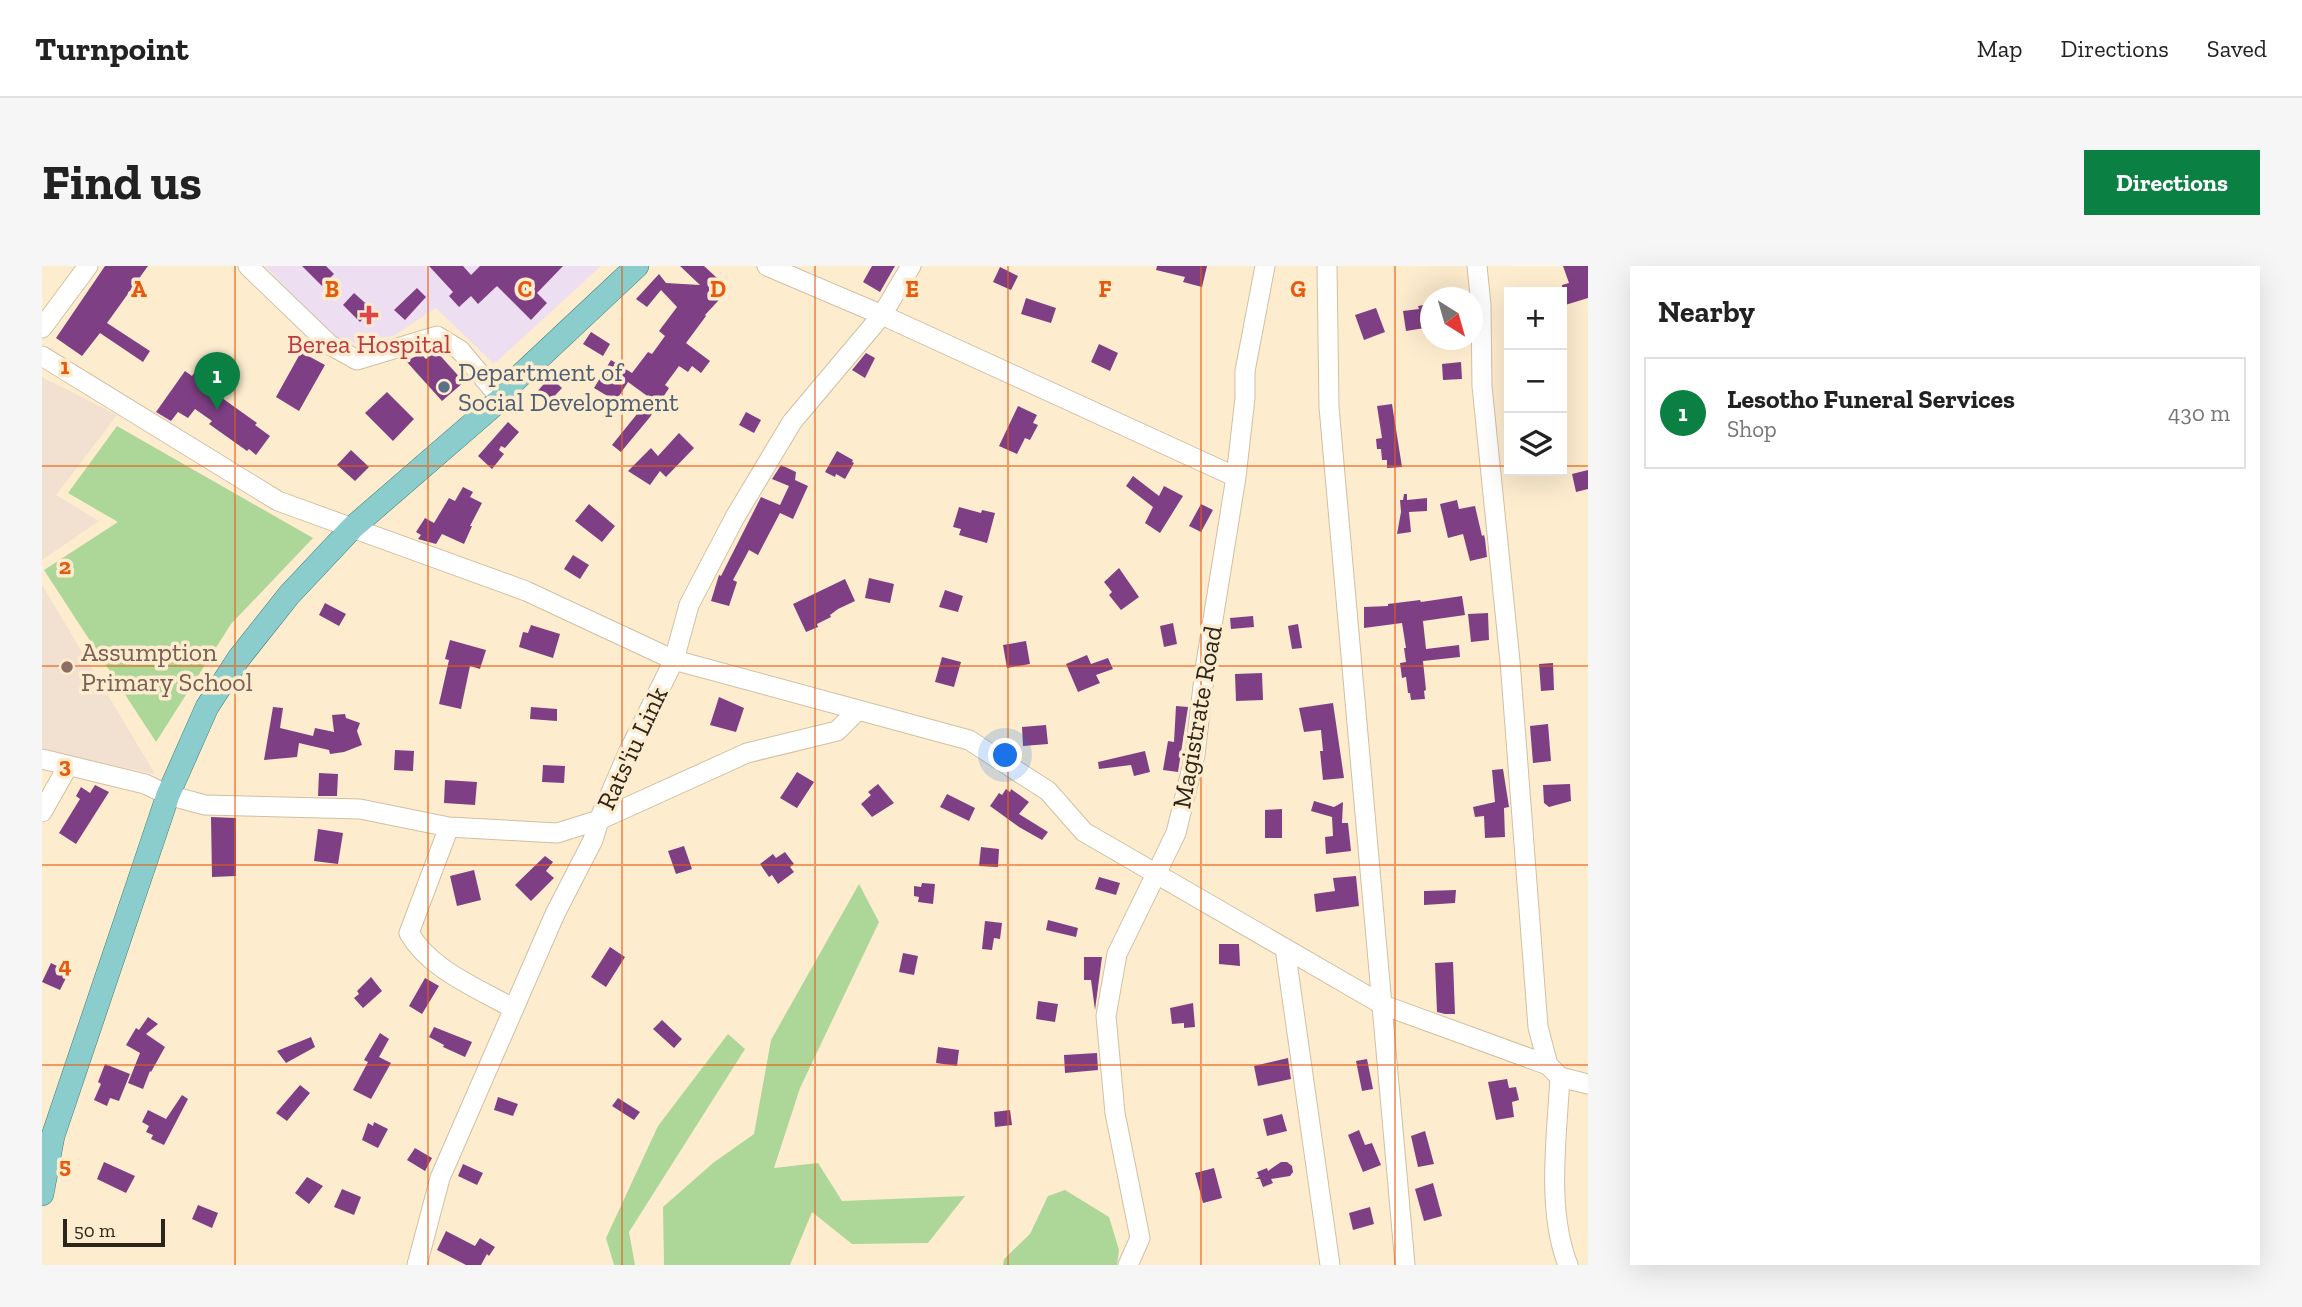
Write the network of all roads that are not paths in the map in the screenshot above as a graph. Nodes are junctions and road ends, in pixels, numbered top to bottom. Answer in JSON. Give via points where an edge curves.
{"nodes":[{"id":1,"x":88,"y":266,"type":"edge"},
{"id":2,"x":248,"y":266,"type":"edge"},
{"id":3,"x":637,"y":266,"type":"edge"},
{"id":4,"x":767,"y":266,"type":"edge"},
{"id":5,"x":911,"y":266,"type":"edge"},
{"id":6,"x":1265,"y":266,"type":"edge"},
{"id":7,"x":1327,"y":266,"type":"edge"},
{"id":8,"x":1477,"y":266,"type":"edge"},
{"id":9,"x":882,"y":315,"type":"junction"},
{"id":10,"x":42,"y":328,"type":"edge"},
{"id":11,"x":42,"y":356,"type":"edge"},
{"id":12,"x":500,"y":398,"type":"junction"},
{"id":13,"x":1236,"y":477,"type":"junction"},
{"id":14,"x":352,"y":528,"type":"junction"},
{"id":15,"x":674,"y":660,"type":"junction"},
{"id":16,"x":857,"y":711,"type":"junction"},
{"id":17,"x":42,"y":759,"type":"edge"},
{"id":18,"x":68,"y":766,"type":"junction"},
{"id":19,"x":168,"y":795,"type":"junction"},
{"id":20,"x":42,"y":812,"type":"edge"},
{"id":21,"x":599,"y":820,"type":"junction"},
{"id":22,"x":449,"y":827,"type":"junction"},
{"id":23,"x":1156,"y":875,"type":"junction"},
{"id":24,"x":1285,"y":948,"type":"junction"},
{"id":25,"x":1383,"y":1005,"type":"junction"},
{"id":26,"x":514,"y":1009,"type":"junction"},
{"id":27,"x":1554,"y":1071,"type":"junction"},
{"id":28,"x":1588,"y":1084,"type":"edge"},
{"id":29,"x":42,"y":1194,"type":"edge"},
{"id":30,"x":417,"y":1265,"type":"edge"},
{"id":31,"x":1128,"y":1265,"type":"edge"},
{"id":32,"x":1330,"y":1265,"type":"edge"},
{"id":33,"x":1405,"y":1265,"type":"edge"},
{"id":34,"x":1568,"y":1265,"type":"edge"}],
"edges":[{"from":1,"to":10,"type":"street"},
{"from":2,"to":12,"type":"street","via":[[330,345],[357,360],[437,335],[460,350]]},
{"from":3,"to":12,"type":"main road"},
{"from":4,"to":9,"type":"street"},
{"from":5,"to":9,"type":"street","name":"Rats'iu Link"},
{"from":6,"to":13,"type":"street","name":"Magistrate Road","via":[[1245,371]]},
{"from":7,"to":25,"type":"street","via":[[1329,407]]},
{"from":8,"to":27,"type":"street","via":[[1482,386],[1527,854],[1538,1027]]},
{"from":9,"to":13,"type":"street"},
{"from":9,"to":15,"type":"street","name":"Rats'iu Link","via":[[785,433],[689,605]]},
{"from":11,"to":14,"type":"street","via":[[278,500]]},
{"from":12,"to":14,"type":"main road"},
{"from":13,"to":23,"type":"street","name":"Magistrate Road","via":[[1195,755],[1176,833]]},
{"from":14,"to":15,"type":"street","via":[[526,591]]},
{"from":14,"to":19,"type":"main road","via":[[289,595],[223,682]]},
{"from":15,"to":16,"type":"street"},
{"from":15,"to":21,"type":"street","name":"Rats'iu Link"},
{"from":16,"to":21,"type":"street","via":[[837,731],[747,753]]},
{"from":16,"to":23,"type":"street","via":[[969,740],[1048,791],[1084,832]]},
{"from":17,"to":18,"type":"street"},
{"from":18,"to":19,"type":"street","via":[[145,783]]},
{"from":18,"to":20,"type":"street"},
{"from":19,"to":22,"type":"street","via":[[205,805],[360,809]]},
{"from":19,"to":29,"type":"main road","via":[[52,1136]]},
{"from":21,"to":22,"type":"street","via":[[557,833]]},
{"from":21,"to":26,"type":"street","name":"Rats'iu Link"},
{"from":22,"to":26,"type":"street","via":[[409,933],[432,961]]},
{"from":23,"to":24,"type":"street"},
{"from":23,"to":31,"type":"street","name":"Magistrate Road","via":[[1117,954],[1106,1016],[1115,1113],[1140,1238]]},
{"from":24,"to":25,"type":"street"},
{"from":24,"to":32,"type":"street"},
{"from":25,"to":27,"type":"street"},
{"from":25,"to":33,"type":"street"},
{"from":26,"to":30,"type":"street","name":"Rats'iu Link","via":[[440,1178]]},
{"from":27,"to":28,"type":"street"},
{"from":27,"to":34,"type":"street","via":[[1559,1242]]}]}
